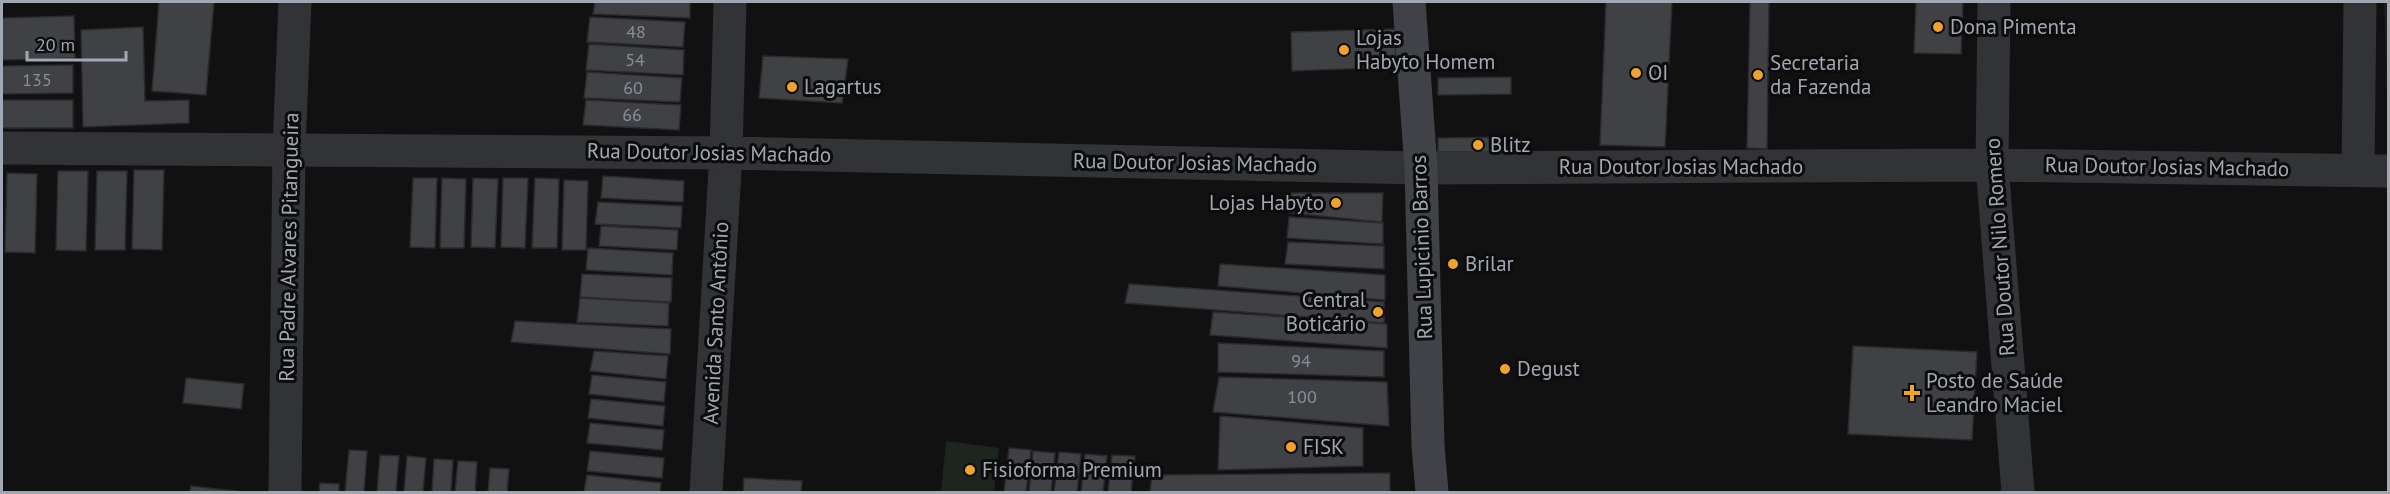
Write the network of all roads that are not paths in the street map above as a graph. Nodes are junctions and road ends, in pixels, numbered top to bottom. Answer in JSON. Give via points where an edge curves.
{"nodes":[{"id":1,"x":295,"y":2,"type":"edge"},
{"id":2,"x":730,"y":2,"type":"edge"},
{"id":3,"x":1409,"y":2,"type":"edge"},
{"id":4,"x":1994,"y":2,"type":"edge"},
{"id":5,"x":2360,"y":2,"type":"edge"},
{"id":6,"x":2,"y":148,"type":"edge"},
{"id":7,"x":289,"y":148,"type":"junction"},
{"id":8,"x":726,"y":153,"type":"junction"},
{"id":9,"x":1992,"y":165,"type":"junction"},
{"id":10,"x":1421,"y":168,"type":"junction"},
{"id":11,"x":2373,"y":170,"type":"edge"},
{"id":12,"x":285,"y":492,"type":"edge"},
{"id":13,"x":706,"y":492,"type":"edge"},
{"id":14,"x":1432,"y":492,"type":"edge"},
{"id":15,"x":2018,"y":492,"type":"edge"}],
"edges":[{"from":1,"to":7,"type":"street","name":"Rua Padre Alvares Pitangueira"},
{"from":2,"to":8,"type":"street","name":"Avenida Santo Antônio"},
{"from":3,"to":10,"type":"main road","name":"Rua Lupicinio Barros"},
{"from":4,"to":9,"type":"street","name":"Rua Doutor Nilo Romero"},
{"from":5,"to":11,"type":"street"},
{"from":6,"to":7,"type":"street","name":"Rua Doutor Josias Machado"},
{"from":7,"to":8,"type":"street","name":"Rua Doutor Josias Machado"},
{"from":7,"to":12,"type":"street","name":"Rua Padre Alvares Pitangueira"},
{"from":8,"to":10,"type":"street","name":"Rua Doutor Josias Machado"},
{"from":8,"to":13,"type":"street","name":"Avenida Santo Antônio"},
{"from":9,"to":10,"type":"street","name":"Rua Doutor Josias Machado"},
{"from":9,"to":11,"type":"street","name":"Rua Doutor Josias Machado"},
{"from":9,"to":15,"type":"street","name":"Rua Doutor Nilo Romero"},
{"from":10,"to":14,"type":"main road","name":"Rua Lupicinio Barros"}]}
